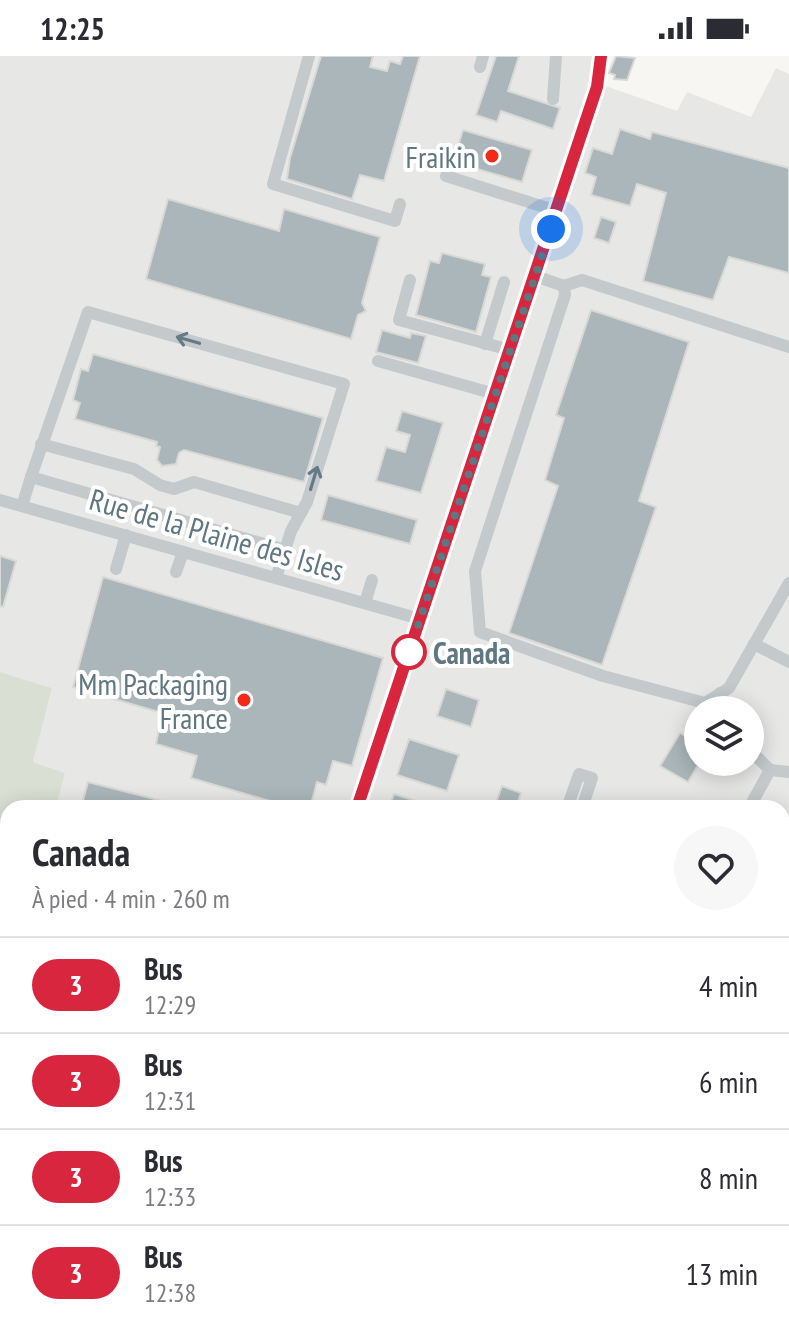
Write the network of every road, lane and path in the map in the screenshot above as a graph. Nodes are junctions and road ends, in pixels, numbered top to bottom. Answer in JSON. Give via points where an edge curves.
{"nodes":[{"id":1,"x":309,"y":56,"type":"edge"},
{"id":2,"x":556,"y":56,"type":"edge"},
{"id":3,"x":601,"y":56,"type":"edge"},
{"id":4,"x":553,"y":99,"type":"dead end"},
{"id":5,"x":446,"y":176,"type":"dead end"},
{"id":6,"x":400,"y":204,"type":"dead end"},
{"id":7,"x":557,"y":211,"type":"junction"},
{"id":8,"x":535,"y":276,"type":"junction"},
{"id":9,"x":410,"y":280,"type":"dead end"},
{"id":10,"x":504,"y":282,"type":"dead end"},
{"id":11,"x":564,"y":286,"type":"junction"},
{"id":12,"x":485,"y":344,"type":"junction"},
{"id":13,"x":789,"y":347,"type":"edge"},
{"id":14,"x":510,"y":350,"type":"junction"},
{"id":15,"x":378,"y":361,"type":"dead end"},
{"id":16,"x":495,"y":394,"type":"junction"},
{"id":17,"x":475,"y":409,"type":"dead end"},
{"id":18,"x":489,"y":413,"type":"junction"},
{"id":19,"x":41,"y":444,"type":"junction"},
{"id":20,"x":31,"y":477,"type":"junction"},
{"id":21,"x":0,"y":500,"type":"edge"},
{"id":22,"x":22,"y":506,"type":"junction"},
{"id":23,"x":301,"y":513,"type":"junction"},
{"id":24,"x":126,"y":535,"type":"junction"},
{"id":25,"x":285,"y":550,"type":"junction"},
{"id":26,"x":183,"y":552,"type":"junction"},
{"id":27,"x":116,"y":569,"type":"dead end"},
{"id":28,"x":176,"y":572,"type":"dead end"},
{"id":29,"x":276,"y":578,"type":"junction"},
{"id":30,"x":372,"y":580,"type":"dead end"},
{"id":31,"x":789,"y":583,"type":"edge"},
{"id":32,"x":365,"y":603,"type":"junction"},
{"id":33,"x":420,"y":619,"type":"junction"},
{"id":34,"x":754,"y":644,"type":"junction"},
{"id":35,"x":789,"y":662,"type":"edge"},
{"id":36,"x":720,"y":693,"type":"junction"},
{"id":37,"x":721,"y":696,"type":"edge"},
{"id":38,"x":764,"y":764,"type":"edge"},
{"id":39,"x":770,"y":770,"type":"junction"},
{"id":40,"x":789,"y":772,"type":"edge"},
{"id":41,"x":360,"y":800,"type":"edge"},
{"id":42,"x":570,"y":800,"type":"edge"},
{"id":43,"x":585,"y":800,"type":"edge"},
{"id":44,"x":753,"y":800,"type":"edge"}],
"edges":[{"from":1,"to":6,"type":"street","via":[[273,184],[395,221]]},
{"from":2,"to":4,"type":"street"},
{"from":3,"to":7,"type":"street","via":[[597,87]]},
{"from":5,"to":7,"type":"street"},
{"from":7,"to":8,"type":"street"},
{"from":8,"to":11,"type":"street"},
{"from":8,"to":14,"type":"street"},
{"from":9,"to":12,"type":"street","via":[[399,320]]},
{"from":10,"to":12,"type":"street"},
{"from":11,"to":13,"type":"street","via":[[582,280]]},
{"from":11,"to":36,"type":"street","via":[[475,571],[480,632],[682,699],[705,703]]},
{"from":12,"to":14,"type":"street"},
{"from":14,"to":16,"type":"street"},
{"from":15,"to":16,"type":"street"},
{"from":16,"to":18,"type":"street"},
{"from":17,"to":18,"type":"street"},
{"from":18,"to":33,"type":"street"},
{"from":19,"to":20,"type":"street"},
{"from":19,"to":23,"type":"street","via":[[134,469],[174,489],[194,482]]},
{"from":23,"to":19,"type":"street","one_way":true,"via":[[344,384],[88,312]]},
{"from":20,"to":22,"type":"street"},
{"from":20,"to":25,"type":"street"},
{"from":21,"to":22,"type":"street","name":"Rue de la Plaine des Isles"},
{"from":22,"to":24,"type":"street","name":"Rue de la Plaine des Isles"},
{"from":23,"to":25,"type":"street"},
{"from":24,"to":26,"type":"street","name":"Rue de la Plaine des Isles"},
{"from":24,"to":27,"type":"street"},
{"from":25,"to":29,"type":"street"},
{"from":26,"to":28,"type":"street"},
{"from":26,"to":29,"type":"street","name":"Rue de la Plaine des Isles"},
{"from":29,"to":32,"type":"street","name":"Rue de la Plaine des Isles"},
{"from":30,"to":32,"type":"street"},
{"from":31,"to":34,"type":"street"},
{"from":32,"to":33,"type":"street","name":"Rue de la Plaine des Isles"},
{"from":33,"to":41,"type":"street"},
{"from":34,"to":35,"type":"street"},
{"from":34,"to":36,"type":"street","via":[[729,688]]},
{"from":36,"to":37,"type":"street"},
{"from":38,"to":39,"type":"street"},
{"from":39,"to":40,"type":"street"},
{"from":39,"to":44,"type":"street"},
{"from":42,"to":43,"type":"street","via":[[579,774],[592,778]]}]}
